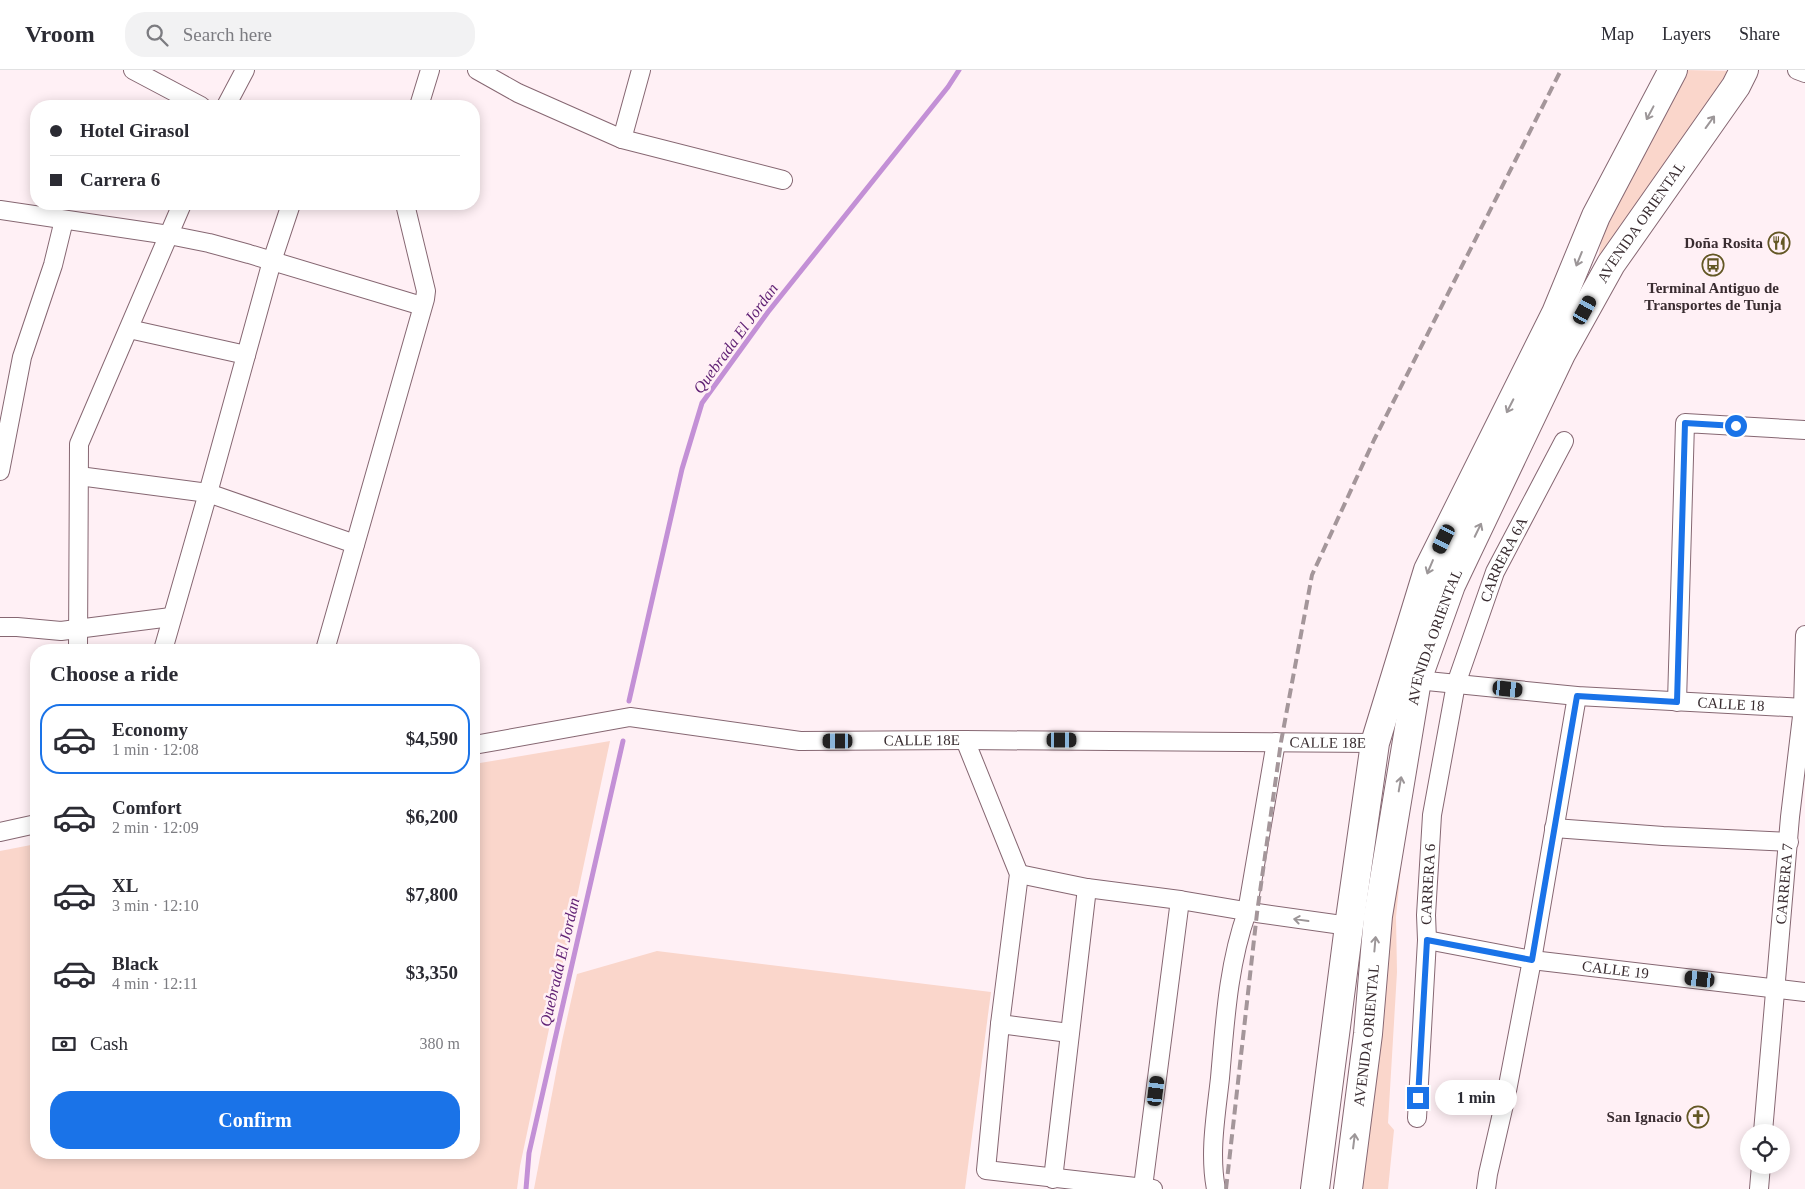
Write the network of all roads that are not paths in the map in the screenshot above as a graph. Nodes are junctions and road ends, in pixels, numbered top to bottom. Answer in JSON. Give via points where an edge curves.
{"nodes":[{"id":1,"x":132,"y":70,"type":"edge"},
{"id":2,"x":244,"y":70,"type":"edge"},
{"id":3,"x":430,"y":70,"type":"edge"},
{"id":4,"x":477,"y":70,"type":"edge"},
{"id":5,"x":641,"y":70,"type":"edge"},
{"id":6,"x":1673,"y":70,"type":"edge"},
{"id":7,"x":1744,"y":70,"type":"edge"},
{"id":8,"x":1797,"y":70,"type":"edge"},
{"id":9,"x":1805,"y":73,"type":"edge"},
{"id":10,"x":190,"y":100,"type":"edge"},
{"id":11,"x":229,"y":100,"type":"edge"},
{"id":12,"x":421,"y":100,"type":"edge"},
{"id":13,"x":622,"y":139,"type":"junction"},
{"id":14,"x":783,"y":180,"type":"dead end"},
{"id":15,"x":0,"y":210,"type":"edge"},
{"id":16,"x":179,"y":210,"type":"edge"},
{"id":17,"x":289,"y":210,"type":"edge"},
{"id":18,"x":406,"y":210,"type":"edge"},
{"id":19,"x":64,"y":220,"type":"junction"},
{"id":20,"x":169,"y":235,"type":"junction"},
{"id":21,"x":272,"y":261,"type":"junction"},
{"id":22,"x":422,"y":306,"type":"junction"},
{"id":23,"x":1566,"y":320,"type":"junction"},
{"id":24,"x":129,"y":329,"type":"junction"},
{"id":25,"x":246,"y":355,"type":"junction"},
{"id":26,"x":1805,"y":430,"type":"edge"},
{"id":27,"x":1564,"y":441,"type":"dead end"},
{"id":28,"x":0,"y":471,"type":"edge"},
{"id":29,"x":80,"y":476,"type":"junction"},
{"id":30,"x":208,"y":494,"type":"junction"},
{"id":31,"x":355,"y":544,"type":"junction"},
{"id":32,"x":171,"y":617,"type":"junction"},
{"id":33,"x":0,"y":627,"type":"edge"},
{"id":34,"x":80,"y":629,"type":"junction"},
{"id":35,"x":1805,"y":635,"type":"edge"},
{"id":36,"x":79,"y":644,"type":"edge"},
{"id":37,"x":164,"y":644,"type":"edge"},
{"id":38,"x":327,"y":644,"type":"edge"},
{"id":39,"x":1417,"y":680,"type":"junction"},
{"id":40,"x":1456,"y":684,"type":"junction"},
{"id":41,"x":1577,"y":696,"type":"junction"},
{"id":42,"x":1677,"y":702,"type":"junction"},
{"id":43,"x":1804,"y":708,"type":"edge"},
{"id":44,"x":965,"y":740,"type":"junction"},
{"id":45,"x":1276,"y":742,"type":"junction"},
{"id":46,"x":1375,"y":742,"type":"junction"},
{"id":47,"x":480,"y":744,"type":"edge"},
{"id":48,"x":30,"y":825,"type":"edge"},
{"id":49,"x":1554,"y":828,"type":"junction"},
{"id":50,"x":0,"y":832,"type":"edge"},
{"id":51,"x":1789,"y":842,"type":"junction"},
{"id":52,"x":1019,"y":874,"type":"junction"},
{"id":53,"x":1086,"y":888,"type":"junction"},
{"id":54,"x":1180,"y":900,"type":"junction"},
{"id":55,"x":1247,"y":912,"type":"junction"},
{"id":56,"x":1349,"y":926,"type":"junction"},
{"id":57,"x":1427,"y":940,"type":"junction"},
{"id":58,"x":1532,"y":960,"type":"junction"},
{"id":59,"x":1775,"y":988,"type":"junction"},
{"id":60,"x":1805,"y":992,"type":"edge"},
{"id":61,"x":1000,"y":1024,"type":"junction"},
{"id":62,"x":1069,"y":1033,"type":"junction"},
{"id":63,"x":1417,"y":1118,"type":"dead end"},
{"id":64,"x":1764,"y":1124,"type":"edge"},
{"id":65,"x":1760,"y":1174,"type":"edge"},
{"id":66,"x":1053,"y":1179,"type":"junction"},
{"id":67,"x":1148,"y":1188,"type":"edge"},
{"id":68,"x":1216,"y":1189,"type":"edge"},
{"id":69,"x":1316,"y":1189,"type":"edge"},
{"id":70,"x":1348,"y":1189,"type":"edge"},
{"id":71,"x":1486,"y":1189,"type":"edge"},
{"id":72,"x":1759,"y":1189,"type":"edge"}],
"edges":[{"from":1,"to":10,"type":"street"},
{"from":2,"to":11,"type":"street"},
{"from":3,"to":12,"type":"street"},
{"from":4,"to":13,"type":"street","via":[[518,93]]},
{"from":5,"to":13,"type":"street"},
{"from":6,"to":23,"type":"main road","name":"AVENIDA ORIENTAL","one_way":true,"via":[[1596,216]]},
{"from":23,"to":7,"type":"main road","name":"AVENIDA ORIENTAL","one_way":true,"via":[[1611,264]]},
{"from":8,"to":9,"type":"street"},
{"from":13,"to":14,"type":"street"},
{"from":15,"to":19,"type":"street"},
{"from":16,"to":20,"type":"street"},
{"from":17,"to":21,"type":"street"},
{"from":18,"to":22,"type":"street","via":[[426,291]]},
{"from":19,"to":20,"type":"street"},
{"from":19,"to":28,"type":"street","via":[[53,265],[22,357]]},
{"from":20,"to":21,"type":"street"},
{"from":20,"to":24,"type":"street"},
{"from":21,"to":22,"type":"street"},
{"from":21,"to":25,"type":"street"},
{"from":22,"to":31,"type":"street"},
{"from":39,"to":23,"type":"main road","name":"AVENIDA ORIENTAL","one_way":true,"via":[[1451,585],[1561,354]]},
{"from":23,"to":46,"type":"main road","name":"AVENIDA ORIENTAL","one_way":true,"via":[[1428,570]]},
{"from":24,"to":25,"type":"street"},
{"from":24,"to":29,"type":"street","via":[[79,444]]},
{"from":25,"to":30,"type":"street"},
{"from":26,"to":42,"type":"street","via":[[1685,423]]},
{"from":27,"to":40,"type":"street","name":"CARRERA 6A","via":[[1495,572]]},
{"from":29,"to":30,"type":"street"},
{"from":29,"to":34,"type":"street"},
{"from":30,"to":31,"type":"street"},
{"from":30,"to":32,"type":"street"},
{"from":31,"to":38,"type":"street"},
{"from":32,"to":34,"type":"street"},
{"from":32,"to":37,"type":"street"},
{"from":33,"to":34,"type":"street"},
{"from":34,"to":36,"type":"street"},
{"from":35,"to":43,"type":"street","name":"CARRERA 7"},
{"from":39,"to":40,"type":"street","name":"CALLE 18"},
{"from":70,"to":39,"type":"main road","name":"AVENIDA ORIENTAL","one_way":true,"via":[[1368,1034],[1378,916]]},
{"from":40,"to":41,"type":"street","name":"CALLE 18"},
{"from":40,"to":57,"type":"street","name":"CARRERA 6","via":[[1432,815]]},
{"from":41,"to":42,"type":"street","name":"CALLE 18"},
{"from":41,"to":49,"type":"street"},
{"from":42,"to":43,"type":"street","name":"CALLE 18"},
{"from":43,"to":51,"type":"street","name":"CARRERA 7"},
{"from":44,"to":45,"type":"street","name":"CALLE 18E"},
{"from":44,"to":47,"type":"street","name":"CALLE 18E","via":[[800,741],[630,717]]},
{"from":44,"to":52,"type":"street"},
{"from":45,"to":46,"type":"street","name":"CALLE 18E"},
{"from":45,"to":55,"type":"street"},
{"from":46,"to":56,"type":"main road","name":"AVENIDA ORIENTAL"},
{"from":48,"to":50,"type":"street"},
{"from":49,"to":51,"type":"street"},
{"from":49,"to":58,"type":"street"},
{"from":51,"to":59,"type":"street","name":"CARRERA 7"},
{"from":52,"to":53,"type":"street"},
{"from":52,"to":61,"type":"street"},
{"from":53,"to":54,"type":"street"},
{"from":53,"to":62,"type":"street"},
{"from":54,"to":55,"type":"street"},
{"from":54,"to":67,"type":"street"},
{"from":56,"to":55,"type":"street","one_way":true},
{"from":55,"to":68,"type":"street","via":[[1238,937],[1228,996],[1213,1150]]},
{"from":56,"to":69,"type":"main road","name":"AVENIDA ORIENTAL"},
{"from":57,"to":58,"type":"street","name":"CALLE 19"},
{"from":57,"to":63,"type":"street","name":"CARRERA 6"},
{"from":58,"to":59,"type":"street","name":"CALLE 19"},
{"from":58,"to":71,"type":"street"},
{"from":59,"to":60,"type":"street","name":"CALLE 19"},
{"from":59,"to":64,"type":"street","name":"CARRERA 7"},
{"from":61,"to":62,"type":"street"},
{"from":61,"to":66,"type":"street","via":[[986,1170]]},
{"from":62,"to":66,"type":"street"},
{"from":65,"to":72,"type":"street"},
{"from":66,"to":67,"type":"street"}]}
